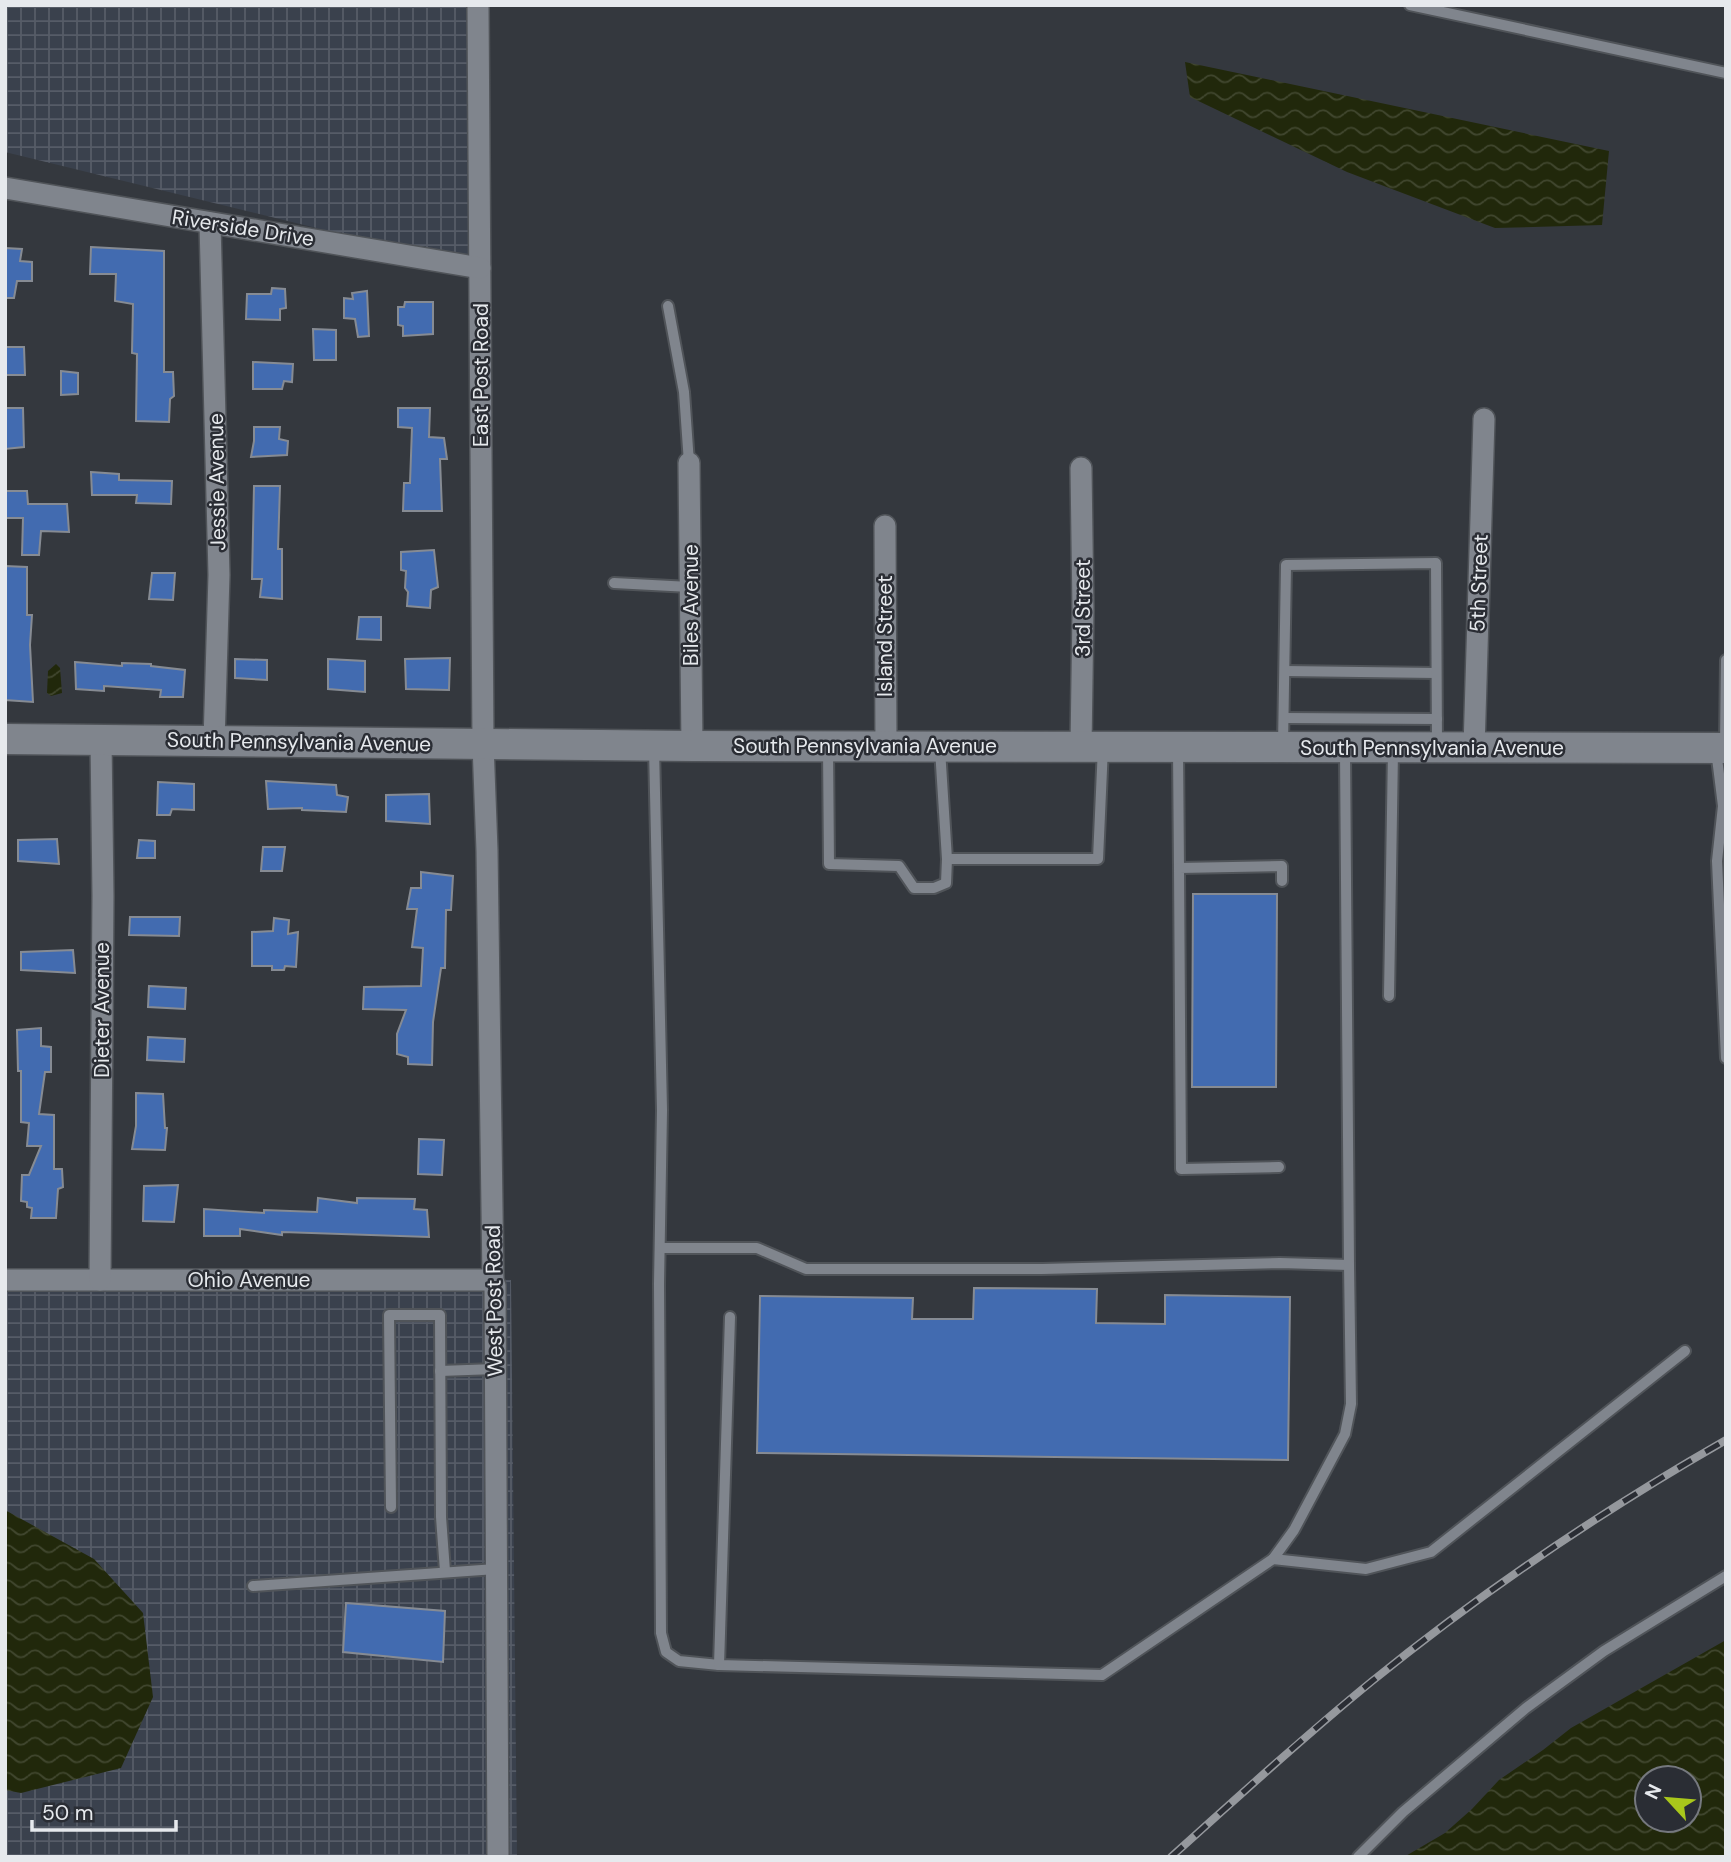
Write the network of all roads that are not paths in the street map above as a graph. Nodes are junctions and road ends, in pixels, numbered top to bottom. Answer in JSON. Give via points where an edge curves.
{"nodes":[{"id":1,"x":478,"y":5,"type":"edge"},
{"id":2,"x":1410,"y":5,"type":"edge"},
{"id":3,"x":1726,"y":73,"type":"edge"},
{"id":4,"x":5,"y":188,"type":"edge"},
{"id":5,"x":210,"y":223,"type":"junction"},
{"id":6,"x":480,"y":268,"type":"junction"},
{"id":7,"x":668,"y":306,"type":"dead end"},
{"id":8,"x":1484,"y":419,"type":"dead end"},
{"id":9,"x":690,"y":463,"type":"joint"},
{"id":10,"x":1081,"y":468,"type":"dead end"},
{"id":11,"x":885,"y":526,"type":"dead end"},
{"id":12,"x":614,"y":583,"type":"dead end"},
{"id":13,"x":690,"y":587,"type":"junction"},
{"id":14,"x":1726,"y":660,"type":"edge"},
{"id":15,"x":1285,"y":671,"type":"junction"},
{"id":16,"x":1436,"y":673,"type":"junction"},
{"id":17,"x":1284,"y":733,"type":"junction"},
{"id":18,"x":1437,"y":733,"type":"junction"},
{"id":19,"x":5,"y":739,"type":"edge"},
{"id":20,"x":102,"y":740,"type":"junction"},
{"id":21,"x":214,"y":741,"type":"junction"},
{"id":22,"x":483,"y":744,"type":"junction"},
{"id":23,"x":654,"y":744,"type":"junction"},
{"id":24,"x":692,"y":746,"type":"junction"},
{"id":25,"x":828,"y":746,"type":"junction"},
{"id":26,"x":886,"y":746,"type":"junction"},
{"id":27,"x":940,"y":747,"type":"junction"},
{"id":28,"x":1092,"y":747,"type":"junction"},
{"id":29,"x":1178,"y":747,"type":"junction"},
{"id":30,"x":1345,"y":748,"type":"junction"},
{"id":31,"x":1393,"y":748,"type":"junction"},
{"id":32,"x":1474,"y":748,"type":"junction"},
{"id":33,"x":1722,"y":748,"type":"edge"},
{"id":34,"x":947,"y":859,"type":"junction"},
{"id":35,"x":1179,"y":868,"type":"junction"},
{"id":36,"x":1282,"y":881,"type":"dead end"},
{"id":37,"x":1389,"y":996,"type":"dead end"},
{"id":38,"x":1726,"y":1058,"type":"edge"},
{"id":39,"x":1279,"y":1167,"type":"dead end"},
{"id":40,"x":661,"y":1248,"type":"junction"},
{"id":41,"x":1349,"y":1265,"type":"junction"},
{"id":42,"x":5,"y":1280,"type":"edge"},
{"id":43,"x":100,"y":1280,"type":"junction"},
{"id":44,"x":493,"y":1280,"type":"junction"},
{"id":45,"x":730,"y":1317,"type":"dead end"},
{"id":46,"x":1685,"y":1351,"type":"dead end"},
{"id":47,"x":495,"y":1369,"type":"junction"},
{"id":48,"x":440,"y":1371,"type":"junction"},
{"id":49,"x":391,"y":1507,"type":"dead end"},
{"id":50,"x":1273,"y":1559,"type":"junction"},
{"id":51,"x":496,"y":1569,"type":"junction"},
{"id":52,"x":445,"y":1571,"type":"junction"},
{"id":53,"x":1726,"y":1576,"type":"edge"},
{"id":54,"x":253,"y":1586,"type":"dead end"},
{"id":55,"x":719,"y":1665,"type":"junction"},
{"id":56,"x":498,"y":1857,"type":"edge"},
{"id":57,"x":1358,"y":1857,"type":"edge"}],
"edges":[{"from":1,"to":6,"type":"street","name":"East Post Road"},
{"from":2,"to":3,"type":"lane"},
{"from":4,"to":5,"type":"street","name":"Riverside Drive"},
{"from":5,"to":6,"type":"street","name":"Riverside Drive"},
{"from":5,"to":21,"type":"street","name":"Jessie Avenue","via":[[219,575]]},
{"from":6,"to":22,"type":"street","name":"East Post Road"},
{"from":7,"to":9,"type":"lane","via":[[684,392]]},
{"from":8,"to":32,"type":"street","name":"5th Street"},
{"from":9,"to":13,"type":"street","name":"Biles Avenue"},
{"from":10,"to":28,"type":"street","name":"3rd Street","via":[[1083,610]]},
{"from":11,"to":26,"type":"street","name":"Island Street"},
{"from":12,"to":13,"type":"lane"},
{"from":13,"to":24,"type":"street","name":"Biles Avenue"},
{"from":14,"to":33,"type":"lane"},
{"from":15,"to":16,"type":"lane"},
{"from":15,"to":16,"type":"lane","via":[[1286,565],[1436,564]]},
{"from":15,"to":17,"type":"lane"},
{"from":16,"to":18,"type":"lane"},
{"from":17,"to":18,"type":"lane"},
{"from":17,"to":29,"type":"main road","name":"South Pennsylvania Avenue"},
{"from":17,"to":30,"type":"main road","name":"South Pennsylvania Avenue"},
{"from":18,"to":31,"type":"main road","name":"South Pennsylvania Avenue"},
{"from":18,"to":32,"type":"main road","name":"South Pennsylvania Avenue"},
{"from":19,"to":20,"type":"main road","name":"South Pennsylvania Avenue"},
{"from":20,"to":21,"type":"main road","name":"South Pennsylvania Avenue"},
{"from":20,"to":43,"type":"street","name":"Dieter Avenue"},
{"from":21,"to":22,"type":"main road","name":"South Pennsylvania Avenue"},
{"from":22,"to":23,"type":"main road","name":"South Pennsylvania Avenue"},
{"from":22,"to":44,"type":"street","name":"West Post Road"},
{"from":23,"to":24,"type":"main road","name":"South Pennsylvania Avenue"},
{"from":23,"to":40,"type":"lane","via":[[663,1110]]},
{"from":24,"to":25,"type":"main road","name":"South Pennsylvania Avenue"},
{"from":25,"to":26,"type":"main road","name":"South Pennsylvania Avenue"},
{"from":25,"to":34,"type":"lane","via":[[829,864],[899,866],[914,888],[934,888],[946,883]]},
{"from":26,"to":27,"type":"main road","name":"South Pennsylvania Avenue"},
{"from":27,"to":28,"type":"main road","name":"South Pennsylvania Avenue"},
{"from":27,"to":34,"type":"lane"},
{"from":28,"to":29,"type":"main road","name":"South Pennsylvania Avenue"},
{"from":28,"to":34,"type":"lane","via":[[1098,859]]},
{"from":29,"to":35,"type":"lane"},
{"from":30,"to":31,"type":"main road","name":"South Pennsylvania Avenue"},
{"from":30,"to":41,"type":"lane"},
{"from":31,"to":37,"type":"lane"},
{"from":32,"to":33,"type":"main road","name":"South Pennsylvania Avenue"},
{"from":33,"to":38,"type":"lane","via":[[1723,806],[1717,860]]},
{"from":35,"to":36,"type":"lane","via":[[1282,866]]},
{"from":35,"to":39,"type":"lane","via":[[1181,1169]]},
{"from":40,"to":41,"type":"lane","via":[[757,1248],[806,1269]]},
{"from":40,"to":55,"type":"lane","via":[[661,1633],[666,1652],[679,1661]]},
{"from":41,"to":50,"type":"lane","via":[[1351,1405],[1345,1434],[1294,1530]]},
{"from":42,"to":43,"type":"street","name":"Ohio Avenue"},
{"from":43,"to":44,"type":"street","name":"Ohio Avenue"},
{"from":44,"to":47,"type":"street","name":"West Post Road"},
{"from":45,"to":55,"type":"lane"},
{"from":46,"to":50,"type":"lane","via":[[1431,1552],[1366,1569]]},
{"from":47,"to":48,"type":"lane"},
{"from":47,"to":51,"type":"street","name":"West Post Road"},
{"from":48,"to":49,"type":"lane","via":[[440,1315],[389,1315]]},
{"from":48,"to":52,"type":"lane"},
{"from":50,"to":55,"type":"lane","via":[[1102,1675]]},
{"from":51,"to":52,"type":"lane"},
{"from":51,"to":56,"type":"street","name":"West Post Road"},
{"from":52,"to":54,"type":"lane"},
{"from":53,"to":57,"type":"lane","via":[[1604,1651],[1526,1708],[1403,1812]]}]}
